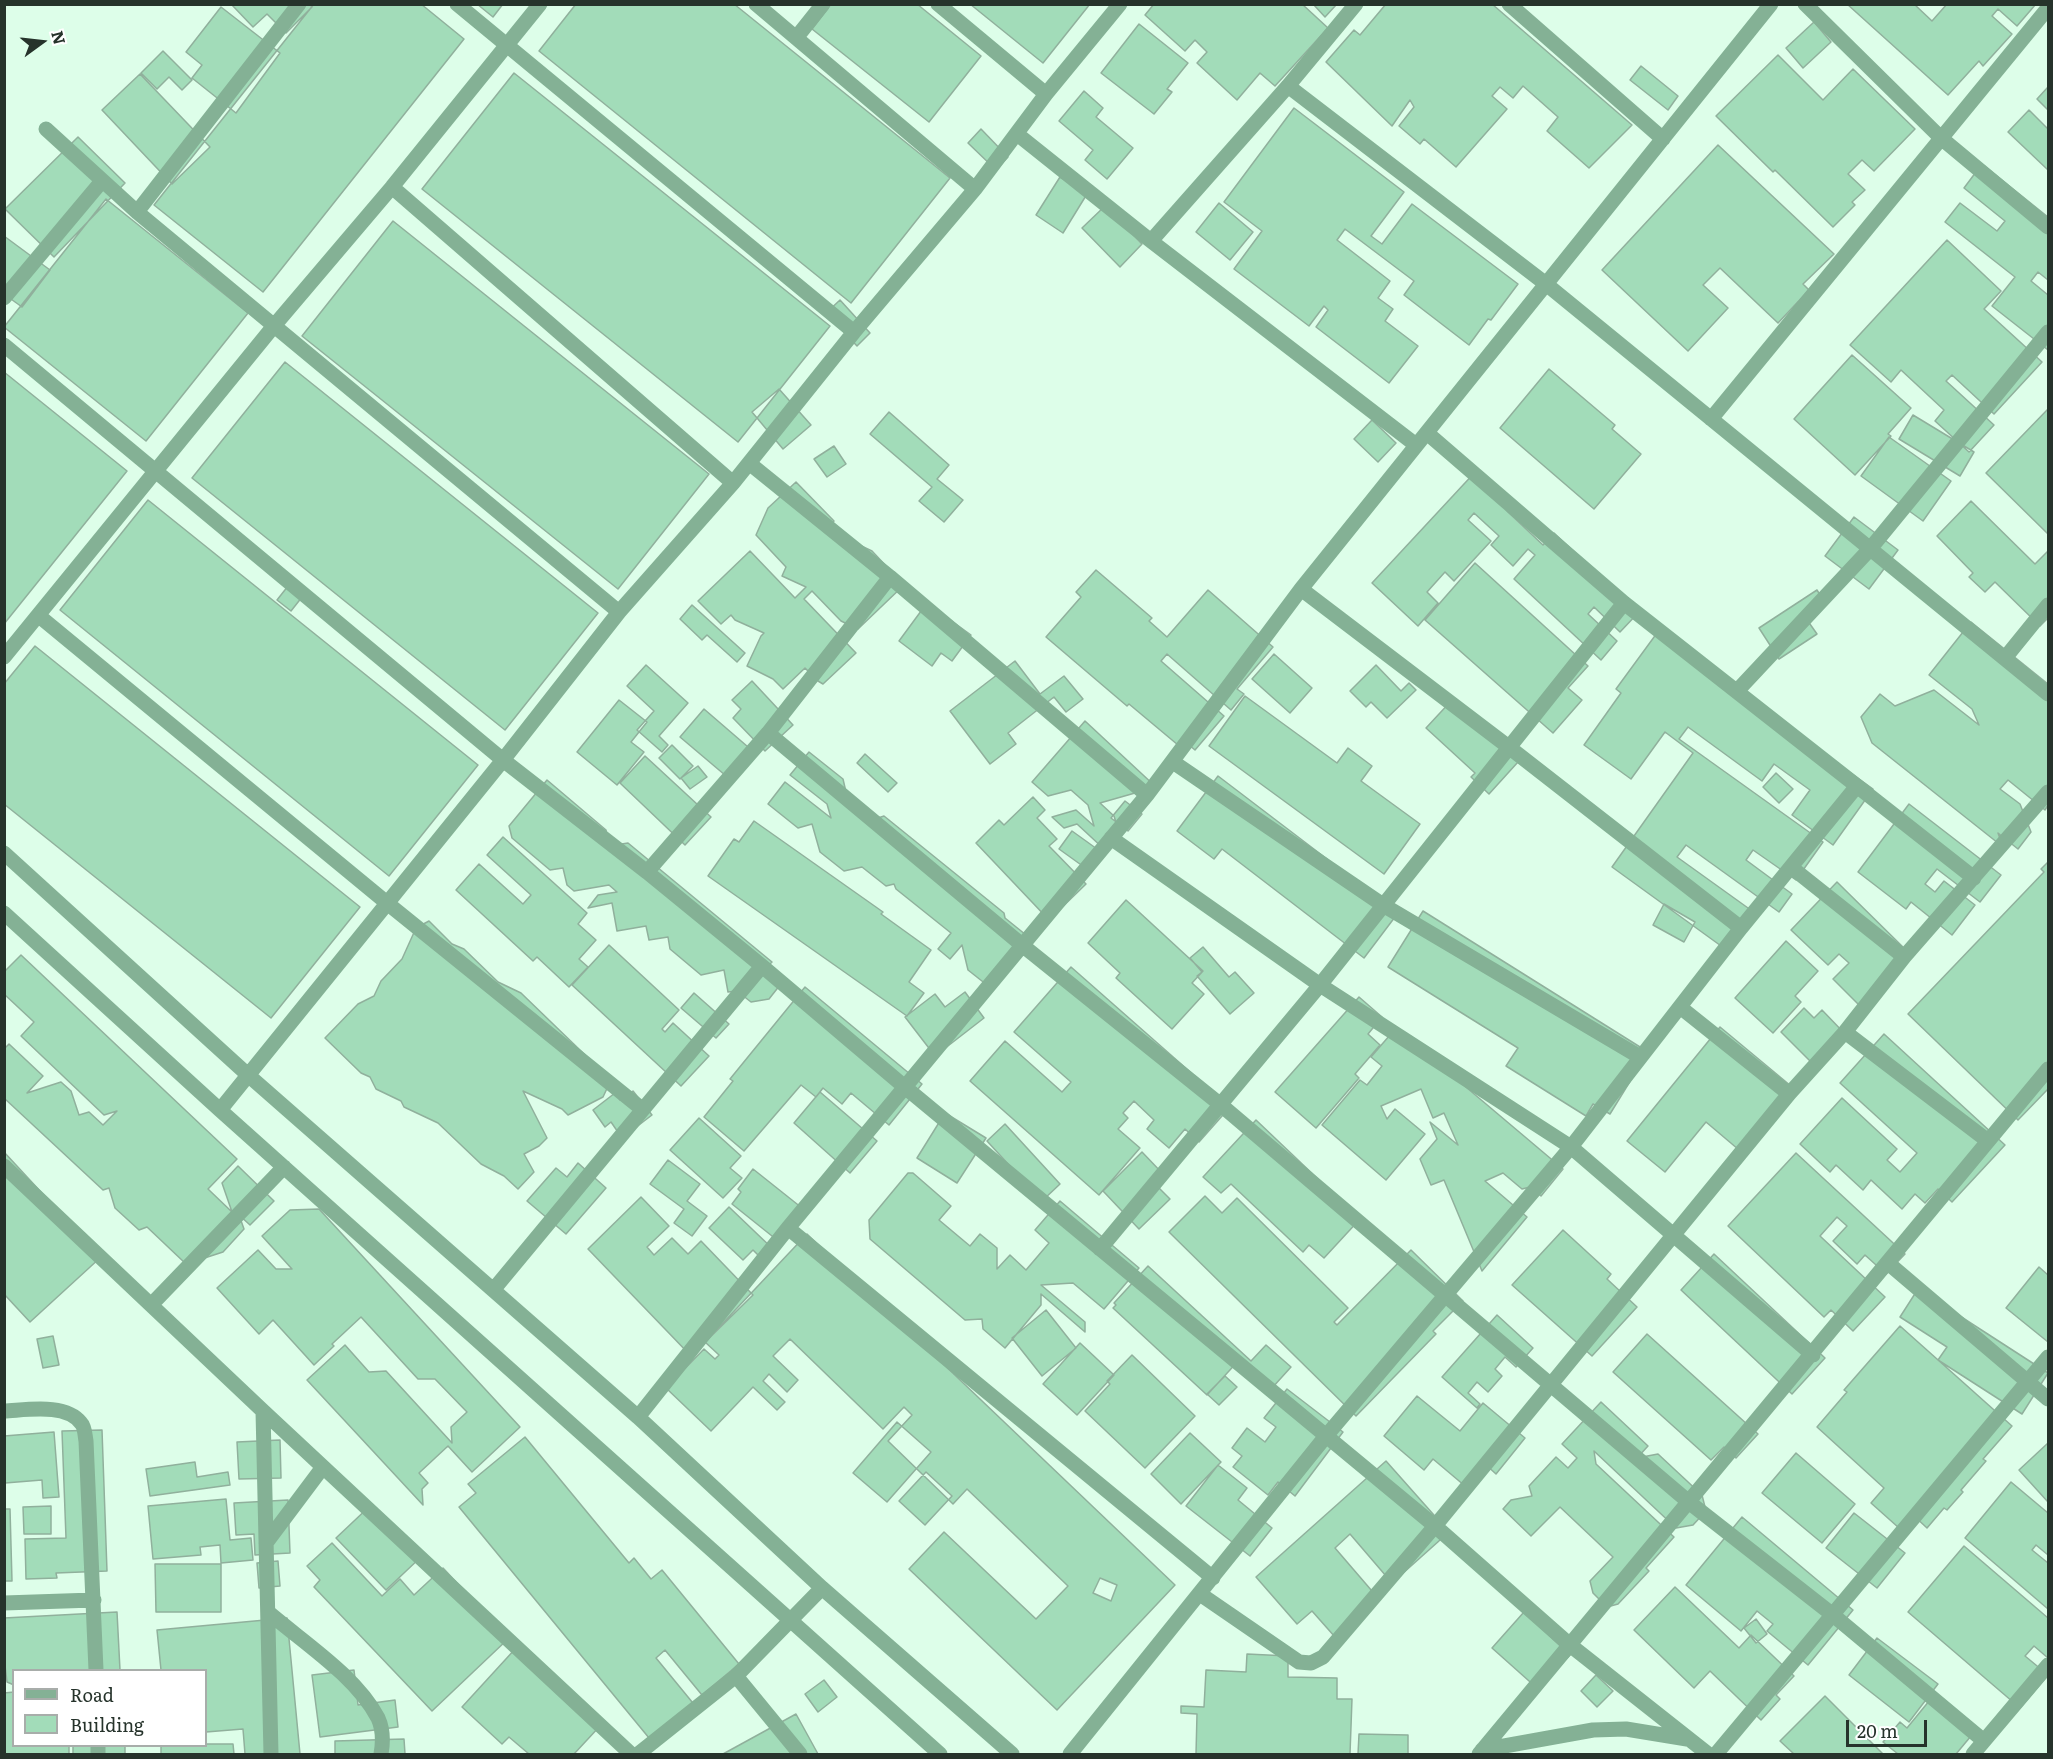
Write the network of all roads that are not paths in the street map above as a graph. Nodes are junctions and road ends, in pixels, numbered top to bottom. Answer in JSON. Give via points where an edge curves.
{"nodes":[{"id":1,"x":299,"y":4,"type":"edge"},
{"id":2,"x":457,"y":4,"type":"edge"},
{"id":3,"x":540,"y":4,"type":"edge"},
{"id":4,"x":756,"y":4,"type":"edge"},
{"id":5,"x":823,"y":4,"type":"edge"},
{"id":6,"x":938,"y":4,"type":"edge"},
{"id":7,"x":1120,"y":4,"type":"edge"},
{"id":8,"x":1356,"y":4,"type":"edge"},
{"id":9,"x":1509,"y":4,"type":"edge"},
{"id":10,"x":1770,"y":4,"type":"edge"},
{"id":11,"x":1805,"y":4,"type":"edge"},
{"id":12,"x":2049,"y":8,"type":"edge"},
{"id":13,"x":796,"y":38,"type":"junction"},
{"id":14,"x":508,"y":45,"type":"junction"},
{"id":15,"x":1288,"y":86,"type":"junction"},
{"id":16,"x":1046,"y":94,"type":"junction"},
{"id":17,"x":46,"y":129,"type":"dead end"},
{"id":18,"x":1017,"y":134,"type":"junction"},
{"id":19,"x":1941,"y":138,"type":"junction"},
{"id":20,"x":1663,"y":139,"type":"junction"},
{"id":21,"x":102,"y":180,"type":"junction"},
{"id":22,"x":392,"y":187,"type":"junction"},
{"id":23,"x":975,"y":189,"type":"junction"},
{"id":24,"x":137,"y":212,"type":"junction"},
{"id":25,"x":2049,"y":226,"type":"edge"},
{"id":26,"x":1151,"y":241,"type":"junction"},
{"id":27,"x":1546,"y":284,"type":"junction"},
{"id":28,"x":4,"y":298,"type":"edge"},
{"id":29,"x":273,"y":327,"type":"junction"},
{"id":30,"x":854,"y":332,"type":"junction"},
{"id":31,"x":2049,"y":332,"type":"edge"},
{"id":32,"x":5,"y":347,"type":"edge"},
{"id":33,"x":1711,"y":419,"type":"junction"},
{"id":34,"x":1426,"y":433,"type":"junction"},
{"id":35,"x":1416,"y":445,"type":"junction"},
{"id":36,"x":749,"y":463,"type":"junction"},
{"id":37,"x":156,"y":471,"type":"junction"},
{"id":38,"x":733,"y":483,"type":"junction"},
{"id":39,"x":1870,"y":549,"type":"junction"},
{"id":40,"x":890,"y":577,"type":"junction"},
{"id":41,"x":1301,"y":589,"type":"junction"},
{"id":42,"x":1624,"y":603,"type":"junction"},
{"id":43,"x":2049,"y":605,"type":"edge"},
{"id":44,"x":619,"y":612,"type":"junction"},
{"id":45,"x":39,"y":616,"type":"junction"},
{"id":46,"x":4,"y":657,"type":"edge"},
{"id":47,"x":2004,"y":658,"type":"junction"},
{"id":48,"x":1737,"y":691,"type":"junction"},
{"id":49,"x":2049,"y":694,"type":"edge"},
{"id":50,"x":768,"y":733,"type":"junction"},
{"id":51,"x":1510,"y":748,"type":"junction"},
{"id":52,"x":503,"y":760,"type":"junction"},
{"id":53,"x":1173,"y":762,"type":"junction"},
{"id":54,"x":1857,"y":786,"type":"junction"},
{"id":55,"x":2049,"y":792,"type":"edge"},
{"id":56,"x":1147,"y":795,"type":"junction"},
{"id":57,"x":1111,"y":838,"type":"junction"},
{"id":58,"x":4,"y":853,"type":"edge"},
{"id":59,"x":1791,"y":867,"type":"junction"},
{"id":60,"x":647,"y":872,"type":"junction"},
{"id":61,"x":1974,"y":878,"type":"junction"},
{"id":62,"x":387,"y":903,"type":"junction"},
{"id":63,"x":1383,"y":905,"type":"junction"},
{"id":64,"x":4,"y":913,"type":"edge"},
{"id":65,"x":1741,"y":927,"type":"junction"},
{"id":66,"x":1022,"y":945,"type":"junction"},
{"id":67,"x":1904,"y":957,"type":"junction"},
{"id":68,"x":762,"y":966,"type":"junction"},
{"id":69,"x":1320,"y":985,"type":"junction"},
{"id":70,"x":1680,"y":1007,"type":"junction"},
{"id":71,"x":1845,"y":1032,"type":"junction"},
{"id":72,"x":1640,"y":1057,"type":"junction"},
{"id":73,"x":2049,"y":1069,"type":"edge"},
{"id":74,"x":248,"y":1076,"type":"junction"},
{"id":75,"x":906,"y":1088,"type":"junction"},
{"id":76,"x":1789,"y":1094,"type":"junction"},
{"id":77,"x":1221,"y":1104,"type":"junction"},
{"id":78,"x":642,"y":1109,"type":"junction"},
{"id":79,"x":220,"y":1110,"type":"junction"},
{"id":80,"x":1988,"y":1142,"type":"junction"},
{"id":81,"x":1571,"y":1147,"type":"junction"},
{"id":82,"x":4,"y":1166,"type":"edge"},
{"id":83,"x":284,"y":1167,"type":"junction"},
{"id":84,"x":788,"y":1228,"type":"junction"},
{"id":85,"x":1674,"y":1236,"type":"junction"},
{"id":86,"x":1100,"y":1249,"type":"junction"},
{"id":87,"x":1888,"y":1263,"type":"junction"},
{"id":88,"x":494,"y":1289,"type":"junction"},
{"id":89,"x":1447,"y":1295,"type":"junction"},
{"id":90,"x":151,"y":1305,"type":"junction"},
{"id":91,"x":1813,"y":1355,"type":"junction"},
{"id":92,"x":2049,"y":1357,"type":"edge"},
{"id":93,"x":2028,"y":1382,"type":"junction"},
{"id":94,"x":1550,"y":1385,"type":"junction"},
{"id":95,"x":2049,"y":1400,"type":"edge"},
{"id":96,"x":4,"y":1411,"type":"edge"},
{"id":97,"x":263,"y":1411,"type":"junction"},
{"id":98,"x":638,"y":1417,"type":"junction"},
{"id":99,"x":1326,"y":1436,"type":"junction"},
{"id":100,"x":323,"y":1467,"type":"junction"},
{"id":101,"x":1690,"y":1503,"type":"junction"},
{"id":102,"x":1435,"y":1526,"type":"junction"},
{"id":103,"x":266,"y":1543,"type":"junction"},
{"id":104,"x":1213,"y":1578,"type":"junction"},
{"id":105,"x":822,"y":1588,"type":"junction"},
{"id":106,"x":1200,"y":1594,"type":"junction"},
{"id":107,"x":94,"y":1600,"type":"junction"},
{"id":108,"x":4,"y":1603,"type":"edge"},
{"id":109,"x":268,"y":1612,"type":"junction"},
{"id":110,"x":1833,"y":1615,"type":"junction"},
{"id":111,"x":791,"y":1620,"type":"junction"},
{"id":112,"x":1570,"y":1644,"type":"junction"},
{"id":113,"x":2049,"y":1665,"type":"edge"},
{"id":114,"x":96,"y":1669,"type":"edge"},
{"id":115,"x":736,"y":1676,"type":"junction"},
{"id":116,"x":1688,"y":1739,"type":"junction"},
{"id":117,"x":1984,"y":1741,"type":"junction"},
{"id":118,"x":1481,"y":1752,"type":"edge"},
{"id":119,"x":271,"y":1755,"type":"edge"},
{"id":120,"x":381,"y":1755,"type":"edge"},
{"id":121,"x":631,"y":1755,"type":"edge"},
{"id":122,"x":638,"y":1755,"type":"edge"},
{"id":123,"x":800,"y":1755,"type":"edge"},
{"id":124,"x":940,"y":1755,"type":"edge"},
{"id":125,"x":1012,"y":1755,"type":"edge"},
{"id":126,"x":1070,"y":1755,"type":"edge"},
{"id":127,"x":1708,"y":1755,"type":"edge"},
{"id":128,"x":1716,"y":1755,"type":"edge"},
{"id":129,"x":1973,"y":1755,"type":"edge"}],
"edges":[{"from":1,"to":24,"type":"street"},
{"from":2,"to":14,"type":"street"},
{"from":3,"to":14,"type":"street"},
{"from":4,"to":13,"type":"street"},
{"from":5,"to":13,"type":"street"},
{"from":6,"to":16,"type":"street"},
{"from":7,"to":16,"type":"street"},
{"from":8,"to":15,"type":"street"},
{"from":9,"to":20,"type":"street"},
{"from":10,"to":20,"type":"street"},
{"from":11,"to":19,"type":"street"},
{"from":12,"to":19,"type":"street"},
{"from":13,"to":23,"type":"street"},
{"from":14,"to":22,"type":"street"},
{"from":14,"to":30,"type":"street"},
{"from":15,"to":26,"type":"street"},
{"from":15,"to":27,"type":"street"},
{"from":16,"to":18,"type":"street"},
{"from":17,"to":21,"type":"street"},
{"from":18,"to":23,"type":"street"},
{"from":18,"to":26,"type":"street"},
{"from":19,"to":25,"type":"street"},
{"from":19,"to":33,"type":"street"},
{"from":20,"to":27,"type":"street"},
{"from":21,"to":24,"type":"street"},
{"from":21,"to":28,"type":"street"},
{"from":22,"to":29,"type":"street"},
{"from":22,"to":38,"type":"street"},
{"from":23,"to":30,"type":"street"},
{"from":24,"to":29,"type":"street"},
{"from":26,"to":35,"type":"street"},
{"from":27,"to":33,"type":"street"},
{"from":27,"to":34,"type":"street"},
{"from":29,"to":37,"type":"street"},
{"from":29,"to":44,"type":"street"},
{"from":30,"to":36,"type":"street"},
{"from":31,"to":39,"type":"street"},
{"from":32,"to":37,"type":"street"},
{"from":33,"to":39,"type":"street"},
{"from":34,"to":35,"type":"street"},
{"from":34,"to":42,"type":"street"},
{"from":35,"to":41,"type":"street"},
{"from":36,"to":38,"type":"street"},
{"from":36,"to":40,"type":"street"},
{"from":37,"to":45,"type":"street"},
{"from":37,"to":52,"type":"street"},
{"from":38,"to":44,"type":"street"},
{"from":39,"to":47,"type":"street"},
{"from":39,"to":48,"type":"street"},
{"from":40,"to":50,"type":"street"},
{"from":40,"to":56,"type":"street"},
{"from":41,"to":51,"type":"street"},
{"from":41,"to":53,"type":"street"},
{"from":42,"to":48,"type":"street"},
{"from":42,"to":51,"type":"street"},
{"from":43,"to":47,"type":"street"},
{"from":44,"to":52,"type":"street"},
{"from":45,"to":46,"type":"street"},
{"from":45,"to":62,"type":"street"},
{"from":47,"to":49,"type":"street"},
{"from":48,"to":54,"type":"street"},
{"from":50,"to":60,"type":"street"},
{"from":50,"to":66,"type":"street"},
{"from":51,"to":63,"type":"street"},
{"from":51,"to":65,"type":"street"},
{"from":52,"to":60,"type":"street"},
{"from":52,"to":62,"type":"street"},
{"from":53,"to":56,"type":"street"},
{"from":53,"to":63,"type":"street"},
{"from":54,"to":59,"type":"street"},
{"from":54,"to":61,"type":"street"},
{"from":55,"to":61,"type":"street"},
{"from":56,"to":57,"type":"street"},
{"from":57,"to":66,"type":"street"},
{"from":57,"to":69,"type":"street"},
{"from":58,"to":74,"type":"street"},
{"from":59,"to":65,"type":"street"},
{"from":59,"to":67,"type":"street"},
{"from":60,"to":68,"type":"street"},
{"from":61,"to":67,"type":"street"},
{"from":62,"to":74,"type":"street"},
{"from":62,"to":78,"type":"street"},
{"from":63,"to":69,"type":"street"},
{"from":63,"to":72,"type":"street"},
{"from":64,"to":79,"type":"street"},
{"from":65,"to":70,"type":"street"},
{"from":66,"to":75,"type":"street"},
{"from":66,"to":77,"type":"street"},
{"from":67,"to":71,"type":"street"},
{"from":68,"to":75,"type":"street"},
{"from":68,"to":78,"type":"street"},
{"from":69,"to":77,"type":"street"},
{"from":69,"to":81,"type":"street"},
{"from":70,"to":72,"type":"street"},
{"from":70,"to":76,"type":"street"},
{"from":71,"to":76,"type":"street"},
{"from":71,"to":80,"type":"street"},
{"from":72,"to":81,"type":"street"},
{"from":73,"to":80,"type":"street"},
{"from":74,"to":79,"type":"street"},
{"from":74,"to":88,"type":"street"},
{"from":75,"to":84,"type":"street"},
{"from":75,"to":86,"type":"street"},
{"from":76,"to":85,"type":"street"},
{"from":77,"to":86,"type":"street"},
{"from":77,"to":89,"type":"street"},
{"from":78,"to":88,"type":"street"},
{"from":79,"to":83,"type":"street"},
{"from":80,"to":87,"type":"street"},
{"from":81,"to":85,"type":"street"},
{"from":81,"to":89,"type":"street"},
{"from":82,"to":90,"type":"street"},
{"from":83,"to":90,"type":"street"},
{"from":83,"to":111,"type":"street"},
{"from":84,"to":98,"type":"street"},
{"from":84,"to":104,"type":"street"},
{"from":85,"to":91,"type":"street"},
{"from":85,"to":94,"type":"street"},
{"from":86,"to":99,"type":"street"},
{"from":87,"to":91,"type":"street"},
{"from":87,"to":93,"type":"street"},
{"from":88,"to":98,"type":"street"},
{"from":89,"to":94,"type":"street"},
{"from":89,"to":99,"type":"street"},
{"from":90,"to":97,"type":"street"},
{"from":91,"to":101,"type":"street"},
{"from":92,"to":93,"type":"street"},
{"from":93,"to":95,"type":"street"},
{"from":93,"to":110,"type":"street"},
{"from":94,"to":101,"type":"street"},
{"from":94,"to":102,"type":"street"},
{"from":96,"to":107,"type":"street","via":[[57,1410],[83,1424]]},
{"from":97,"to":100,"type":"street"},
{"from":97,"to":103,"type":"street"},
{"from":98,"to":105,"type":"street"},
{"from":99,"to":102,"type":"street"},
{"from":99,"to":104,"type":"street"},
{"from":100,"to":103,"type":"street"},
{"from":100,"to":121,"type":"street"},
{"from":101,"to":110,"type":"street"},
{"from":101,"to":112,"type":"street"},
{"from":102,"to":106,"type":"street","via":[[1323,1657],[1311,1663],[1294,1660]]},
{"from":102,"to":112,"type":"street"},
{"from":103,"to":109,"type":"street"},
{"from":104,"to":106,"type":"street"},
{"from":105,"to":111,"type":"street"},
{"from":105,"to":125,"type":"street"},
{"from":106,"to":126,"type":"street"},
{"from":107,"to":108,"type":"street"},
{"from":107,"to":114,"type":"street"},
{"from":109,"to":119,"type":"street"},
{"from":109,"to":120,"type":"street","via":[[357,1686],[379,1720]]},
{"from":110,"to":117,"type":"street"},
{"from":110,"to":128,"type":"street"},
{"from":111,"to":115,"type":"street"},
{"from":111,"to":124,"type":"street"},
{"from":112,"to":116,"type":"street"},
{"from":112,"to":118,"type":"street"},
{"from":113,"to":117,"type":"street"},
{"from":115,"to":122,"type":"street"},
{"from":115,"to":123,"type":"street"},
{"from":116,"to":118,"type":"street","via":[[1626,1729],[1593,1730]]},
{"from":116,"to":127,"type":"street"},
{"from":117,"to":129,"type":"street"}]}
